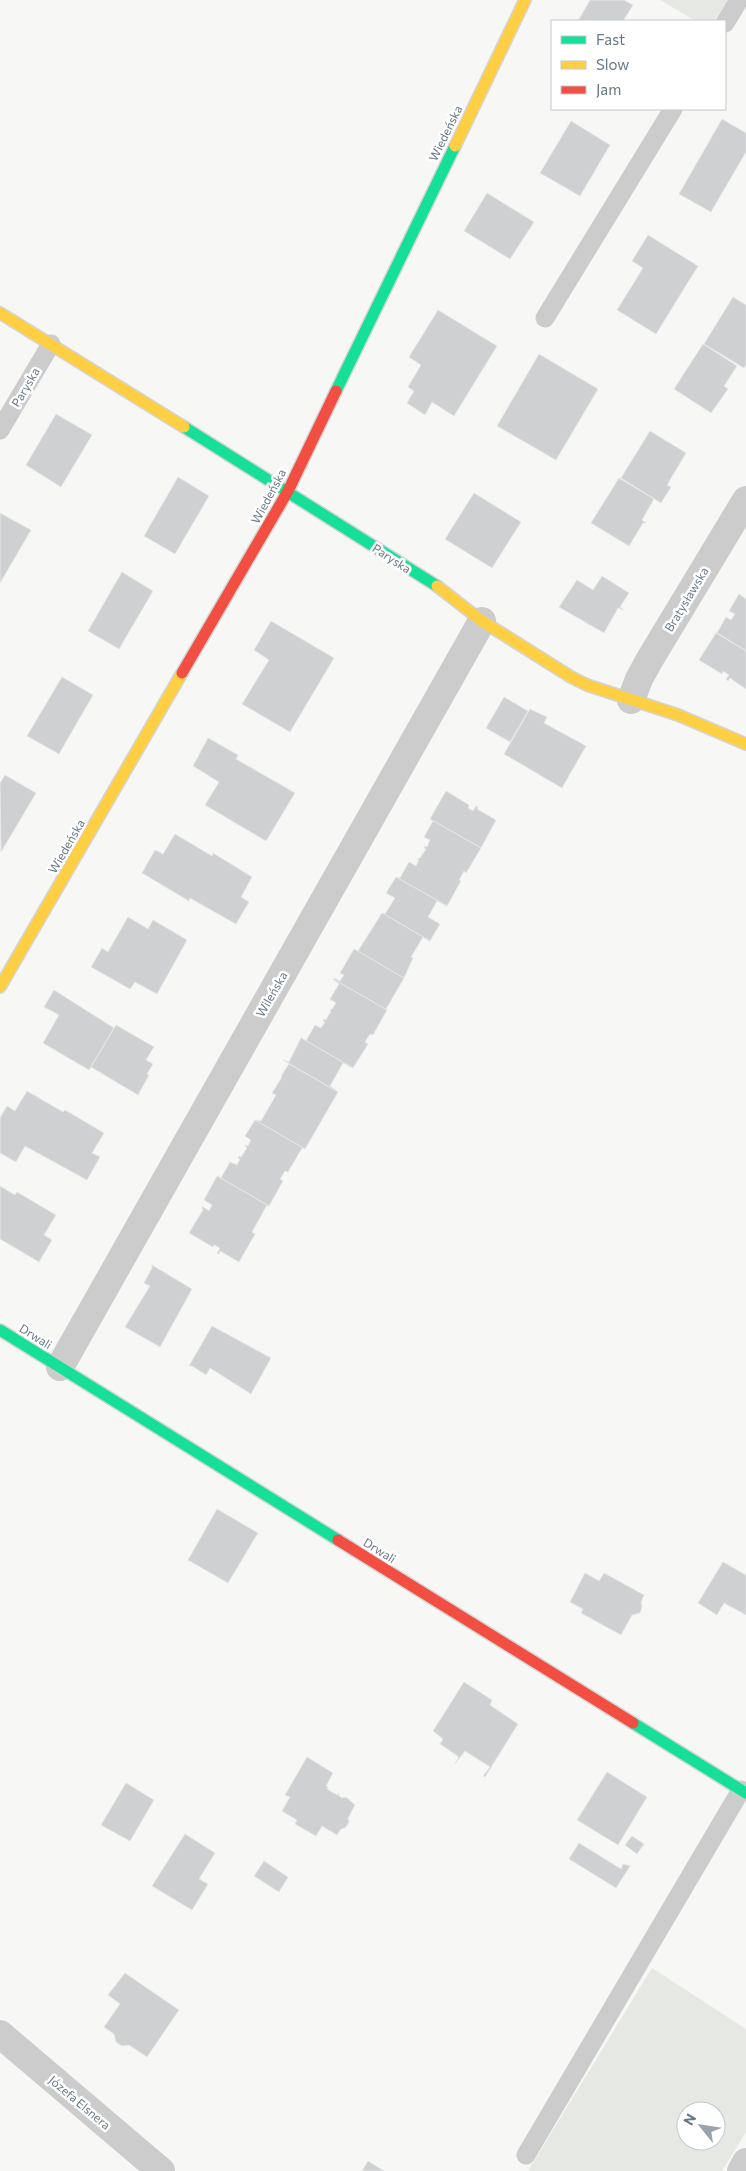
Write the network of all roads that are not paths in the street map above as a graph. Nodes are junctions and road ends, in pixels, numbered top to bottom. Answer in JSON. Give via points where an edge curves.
{"nodes":[{"id":1,"x":525,"y":0,"type":"edge"},
{"id":2,"x":739,"y":0,"type":"edge"},
{"id":3,"x":726,"y":21,"type":"edge"},
{"id":4,"x":672,"y":110,"type":"edge"},
{"id":5,"x":0,"y":313,"type":"edge"},
{"id":6,"x":545,"y":318,"type":"dead end"},
{"id":7,"x":50,"y":344,"type":"junction"},
{"id":8,"x":0,"y":430,"type":"edge"},
{"id":9,"x":288,"y":491,"type":"junction"},
{"id":10,"x":746,"y":500,"type":"edge"},
{"id":11,"x":482,"y":621,"type":"junction"},
{"id":12,"x":631,"y":700,"type":"junction"},
{"id":13,"x":746,"y":744,"type":"edge"},
{"id":14,"x":0,"y":987,"type":"edge"},
{"id":15,"x":0,"y":1330,"type":"edge"},
{"id":16,"x":60,"y":1367,"type":"junction"},
{"id":17,"x":744,"y":1791,"type":"edge"},
{"id":18,"x":0,"y":2034,"type":"edge"},
{"id":19,"x":526,"y":2155,"type":"dead end"},
{"id":20,"x":746,"y":2162,"type":"edge"},
{"id":21,"x":161,"y":2171,"type":"edge"},
{"id":22,"x":741,"y":2171,"type":"edge"}],
"edges":[{"from":1,"to":9,"type":"street","name":"Wiedeńska"},
{"from":2,"to":3,"type":"lane"},
{"from":4,"to":6,"type":"lane"},
{"from":5,"to":7,"type":"street","name":"Paryska"},
{"from":7,"to":8,"type":"lane","name":"Paryska"},
{"from":7,"to":9,"type":"street","name":"Paryska"},
{"from":9,"to":11,"type":"street","name":"Paryska","via":[[438,587]]},
{"from":9,"to":14,"type":"street","name":"Wiedeńska"},
{"from":10,"to":12,"type":"street","name":"Bratysławska","via":[[650,658]]},
{"from":11,"to":12,"type":"street","name":"Paryska","via":[[571,677]]},
{"from":11,"to":16,"type":"street","name":"Wileńska"},
{"from":12,"to":13,"type":"street","name":"Paryska","via":[[678,715]]},
{"from":15,"to":16,"type":"street","name":"Drwali"},
{"from":16,"to":17,"type":"street","name":"Drwali"},
{"from":17,"to":19,"type":"lane"},
{"from":18,"to":21,"type":"street","name":"Józefa Elsnera"},
{"from":20,"to":22,"type":"street"}]}
